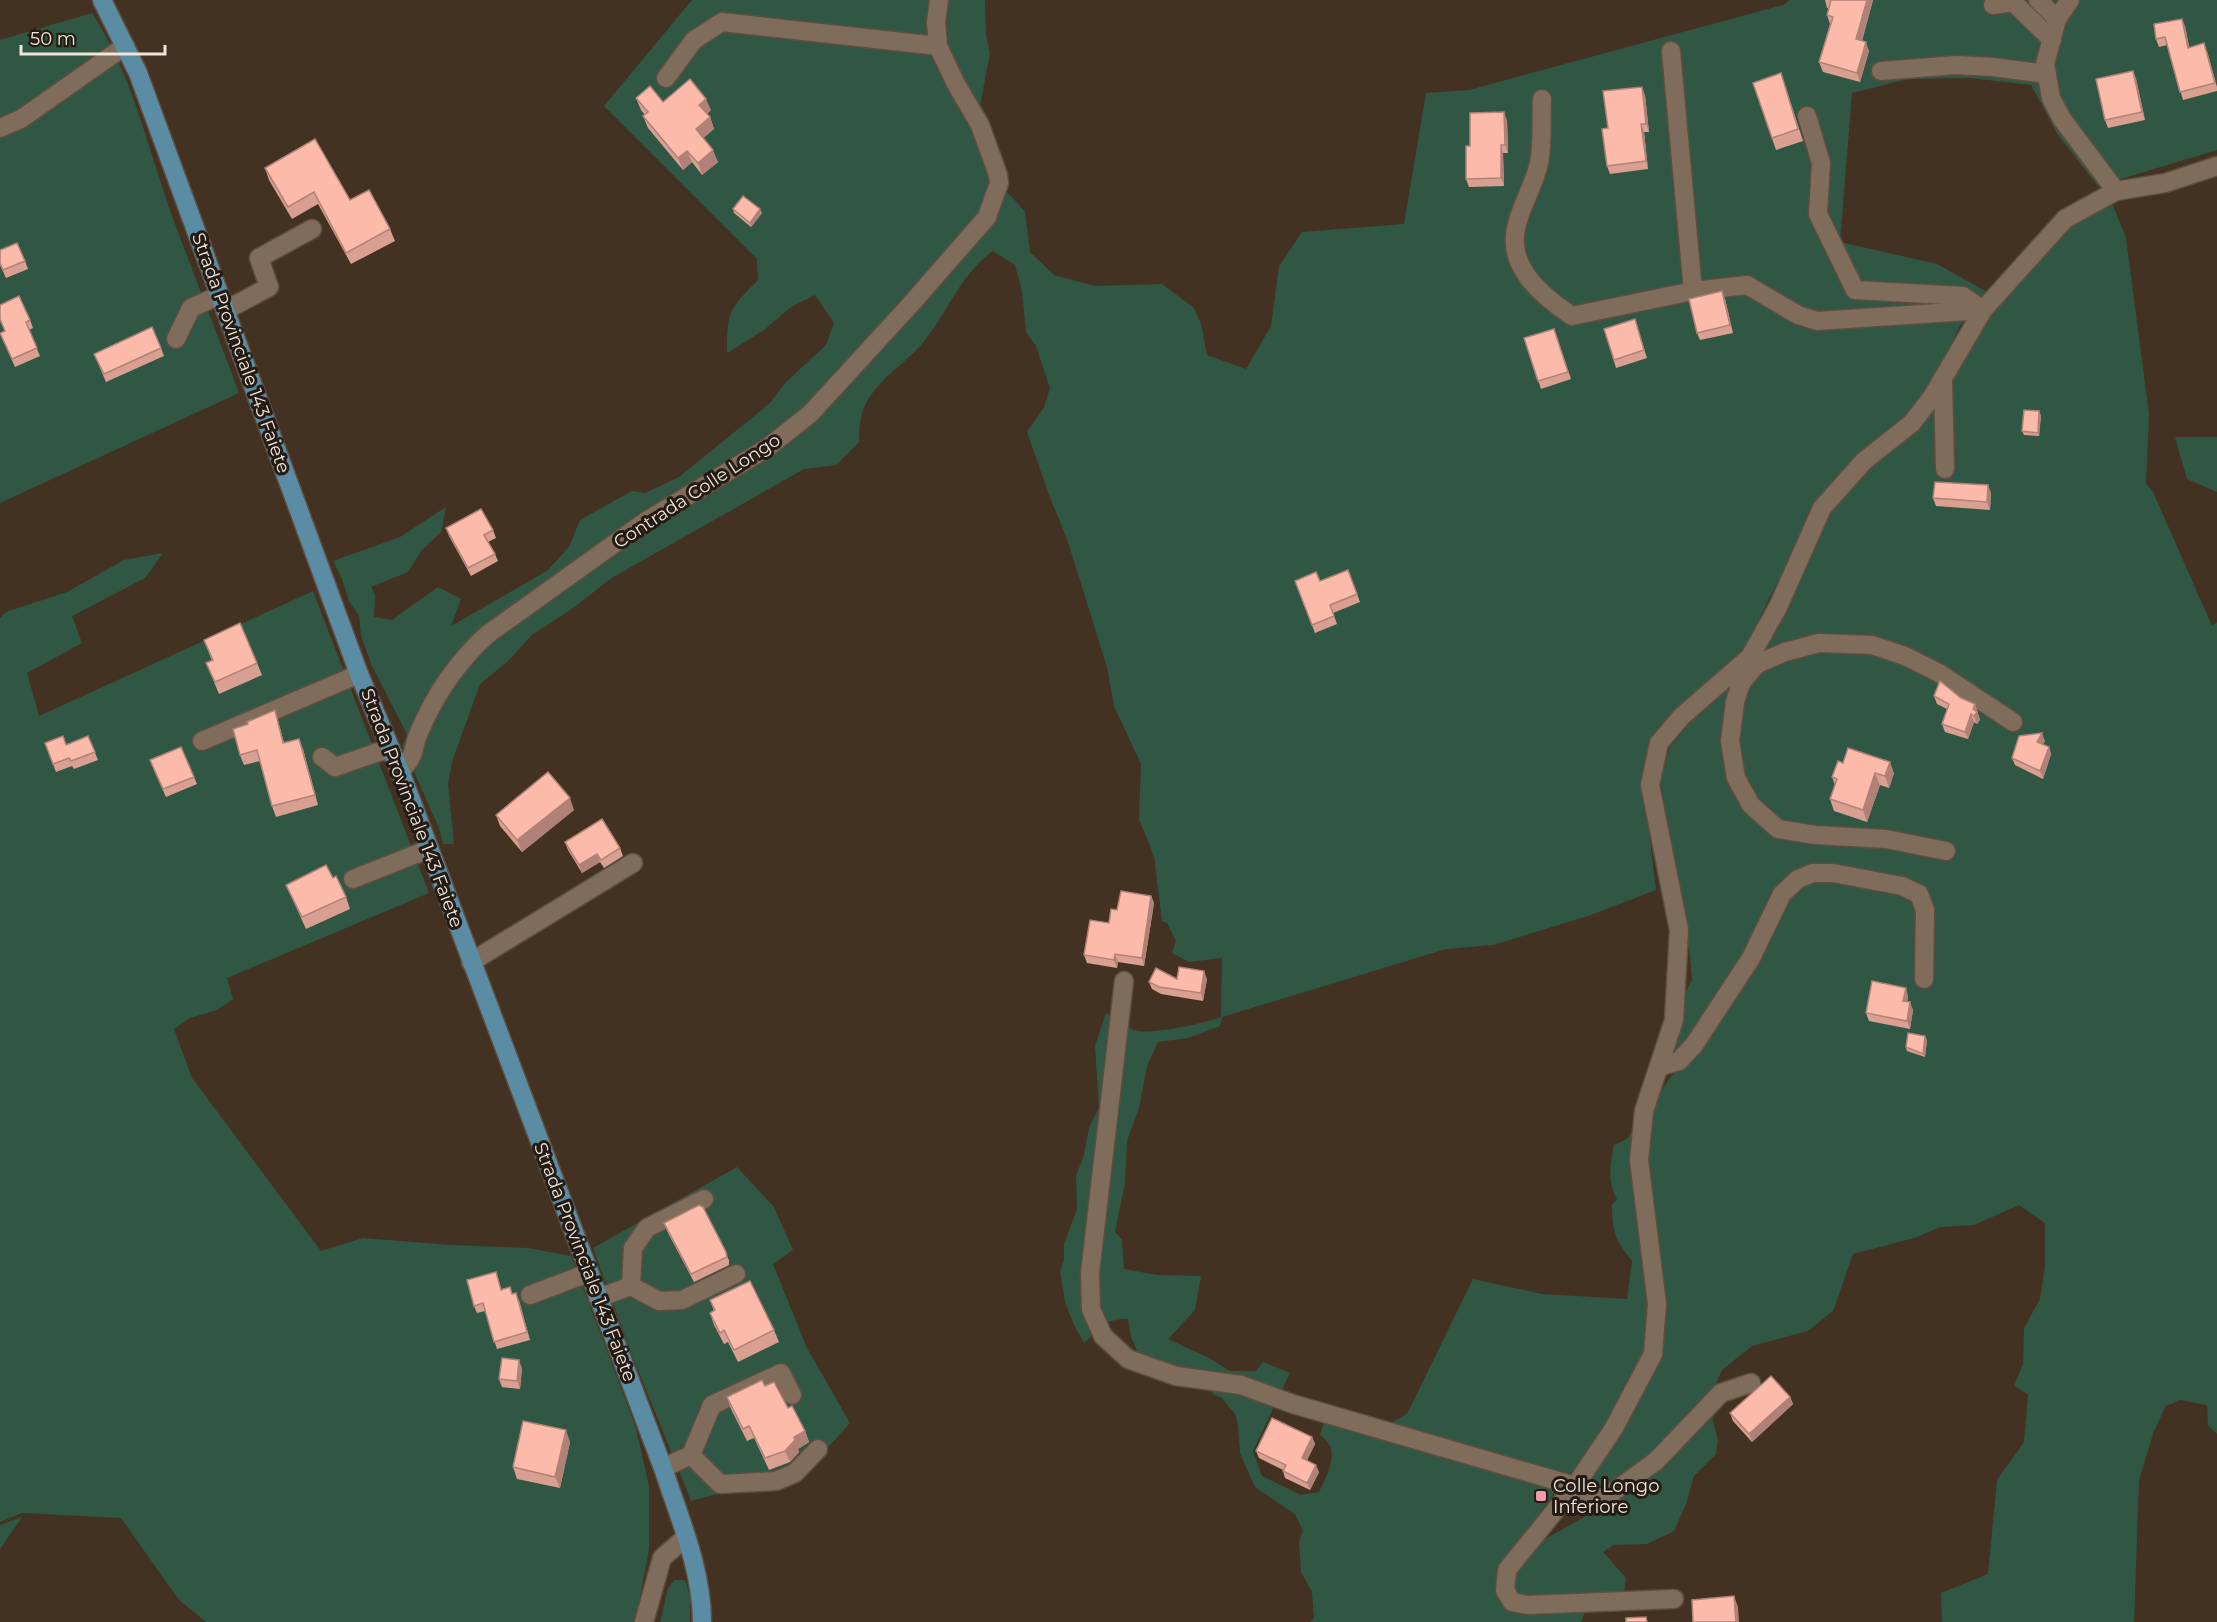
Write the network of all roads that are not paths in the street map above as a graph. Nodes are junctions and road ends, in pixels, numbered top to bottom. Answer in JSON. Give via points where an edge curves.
{"nodes":[{"id":1,"x":102,"y":0,"type":"edge"},
{"id":2,"x":939,"y":0,"type":"edge"},
{"id":3,"x":2038,"y":0,"type":"edge"},
{"id":4,"x":2070,"y":0,"type":"edge"},
{"id":5,"x":1993,"y":5,"type":"dead end"},
{"id":6,"x":2056,"y":19,"type":"junction"},
{"id":7,"x":2052,"y":40,"type":"junction"},
{"id":8,"x":125,"y":46,"type":"junction"},
{"id":9,"x":938,"y":46,"type":"junction"},
{"id":10,"x":1671,"y":51,"type":"dead end"},
{"id":11,"x":1881,"y":71,"type":"dead end"},
{"id":12,"x":2047,"y":74,"type":"junction"},
{"id":13,"x":666,"y":78,"type":"dead end"},
{"id":14,"x":1542,"y":99,"type":"dead end"},
{"id":15,"x":1807,"y":116,"type":"dead end"},
{"id":16,"x":0,"y":128,"type":"edge"},
{"id":17,"x":2217,"y":166,"type":"edge"},
{"id":18,"x":2116,"y":191,"type":"junction"},
{"id":19,"x":312,"y":229,"type":"dead end"},
{"id":20,"x":1693,"y":291,"type":"junction"},
{"id":21,"x":223,"y":303,"type":"junction"},
{"id":22,"x":1983,"y":310,"type":"junction"},
{"id":23,"x":176,"y":339,"type":"dead end"},
{"id":24,"x":1943,"y":378,"type":"junction"},
{"id":25,"x":1945,"y":469,"type":"dead end"},
{"id":26,"x":1753,"y":660,"type":"junction"},
{"id":27,"x":360,"y":674,"type":"junction"},
{"id":28,"x":2013,"y":723,"type":"dead end"},
{"id":29,"x":202,"y":741,"type":"dead end"},
{"id":30,"x":390,"y":748,"type":"junction"},
{"id":31,"x":322,"y":757,"type":"dead end"},
{"id":32,"x":400,"y":771,"type":"junction"},
{"id":33,"x":429,"y":849,"type":"junction"},
{"id":34,"x":1946,"y":851,"type":"dead end"},
{"id":35,"x":633,"y":863,"type":"dead end"},
{"id":36,"x":353,"y":879,"type":"dead end"},
{"id":37,"x":471,"y":962,"type":"junction"},
{"id":38,"x":1924,"y":979,"type":"dead end"},
{"id":39,"x":1124,"y":981,"type":"dead end"},
{"id":40,"x":1660,"y":1066,"type":"junction"},
{"id":41,"x":704,"y":1199,"type":"dead end"},
{"id":42,"x":588,"y":1273,"type":"junction"},
{"id":43,"x":736,"y":1274,"type":"dead end"},
{"id":44,"x":631,"y":1286,"type":"junction"},
{"id":45,"x":530,"y":1295,"type":"dead end"},
{"id":46,"x":598,"y":1298,"type":"junction"},
{"id":47,"x":1751,"y":1383,"type":"dead end"},
{"id":48,"x":792,"y":1395,"type":"dead end"},
{"id":49,"x":818,"y":1449,"type":"dead end"},
{"id":50,"x":691,"y":1455,"type":"junction"},
{"id":51,"x":663,"y":1468,"type":"junction"},
{"id":52,"x":1575,"y":1486,"type":"junction"},
{"id":53,"x":686,"y":1537,"type":"junction"},
{"id":54,"x":1674,"y":1599,"type":"dead end"},
{"id":55,"x":644,"y":1622,"type":"edge"},
{"id":56,"x":702,"y":1622,"type":"edge"}],
"edges":[{"from":1,"to":8,"type":"main road","name":"Strada Provinciale 143 Faiete"},
{"from":2,"to":9,"type":"street","name":"Contrada Colle Longo"},
{"from":3,"to":6,"type":"street"},
{"from":4,"to":6,"type":"street"},
{"from":5,"to":7,"type":"street","via":[[2013,2]]},
{"from":6,"to":7,"type":"street"},
{"from":7,"to":12,"type":"street","via":[[2045,64]]},
{"from":8,"to":16,"type":"street","via":[[21,118]]},
{"from":8,"to":21,"type":"main road","name":"Strada Provinciale 143 Faiete"},
{"from":9,"to":13,"type":"street","via":[[722,22],[694,39]]},
{"from":9,"to":32,"type":"street","name":"Contrada Colle Longo","via":[[980,125],[998,175],[987,217],[810,414],[767,448],[636,527],[469,651],[451,674],[419,731],[411,761]]},
{"from":10,"to":20,"type":"street"},
{"from":11,"to":12,"type":"street","via":[[1956,65]]},
{"from":12,"to":18,"type":"street","via":[[2051,98],[2062,119]]},
{"from":14,"to":20,"type":"street","via":[[1539,162],[1516,225],[1516,251],[1527,277],[1547,299],[1572,316]]},
{"from":15,"to":22,"type":"street","via":[[1821,163],[1818,214],[1855,290],[1963,296]]},
{"from":17,"to":18,"type":"street","via":[[2165,183]]},
{"from":18,"to":22,"type":"street","via":[[2064,219]]},
{"from":19,"to":21,"type":"street","via":[[259,258],[269,287]]},
{"from":20,"to":22,"type":"street","via":[[1747,285],[1798,315],[1817,321]]},
{"from":21,"to":23,"type":"street","via":[[192,308]]},
{"from":21,"to":27,"type":"main road","name":"Strada Provinciale 143 Faiete"},
{"from":22,"to":24,"type":"street"},
{"from":24,"to":25,"type":"street"},
{"from":24,"to":26,"type":"street","via":[[1912,423],[1864,461],[1822,508]]},
{"from":26,"to":28,"type":"street","via":[[1819,643],[1872,645],[1939,673]]},
{"from":26,"to":34,"type":"street","via":[[1735,702],[1730,741],[1736,778],[1751,805],[1778,829],[1886,839]]},
{"from":26,"to":40,"type":"street","via":[[1682,716],[1659,743],[1650,784],[1679,930],[1674,1020]]},
{"from":27,"to":29,"type":"street"},
{"from":27,"to":30,"type":"main road","name":"Strada Provinciale 143 Faiete"},
{"from":30,"to":31,"type":"street","via":[[335,767]]},
{"from":30,"to":32,"type":"main road","name":"Strada Provinciale 143 Faiete"},
{"from":32,"to":33,"type":"main road","name":"Strada Provinciale 143 Faiete"},
{"from":33,"to":36,"type":"street"},
{"from":33,"to":37,"type":"main road","name":"Strada Provinciale 143 Faiete"},
{"from":35,"to":37,"type":"street"},
{"from":37,"to":42,"type":"main road","name":"Strada Provinciale 143 Faiete"},
{"from":38,"to":40,"type":"street","via":[[1925,910],[1919,894],[1902,886],[1813,873],[1798,879],[1782,894],[1751,958],[1694,1045],[1679,1061]]},
{"from":39,"to":52,"type":"street","via":[[1090,1273],[1091,1309],[1103,1336],[1128,1359],[1176,1376],[1241,1385],[1293,1404]]},
{"from":40,"to":52,"type":"street","via":[[1644,1111],[1639,1160],[1657,1304],[1653,1354],[1614,1428]]},
{"from":41,"to":44,"type":"street","via":[[647,1228],[633,1248]]},
{"from":42,"to":45,"type":"street"},
{"from":42,"to":46,"type":"main road","name":"Strada Provinciale 143 Faiete"},
{"from":43,"to":44,"type":"street","via":[[682,1300],[659,1301]]},
{"from":44,"to":46,"type":"street"},
{"from":46,"to":51,"type":"main road","name":"Strada Provinciale 143 Faiete"},
{"from":47,"to":52,"type":"street","via":[[1721,1394],[1656,1461],[1605,1497],[1588,1498]]},
{"from":48,"to":50,"type":"street","via":[[781,1373],[712,1405]]},
{"from":49,"to":50,"type":"street","via":[[795,1473],[776,1481],[720,1484]]},
{"from":50,"to":51,"type":"street"},
{"from":51,"to":53,"type":"main road","name":"Strada Provinciale 143 Faiete"},
{"from":52,"to":54,"type":"street","via":[[1507,1570],[1505,1590],[1512,1602],[1527,1605]]},
{"from":53,"to":55,"type":"street","via":[[662,1558]]},
{"from":53,"to":56,"type":"main road","name":"Strada Provinciale 143 Faiete"}]}
